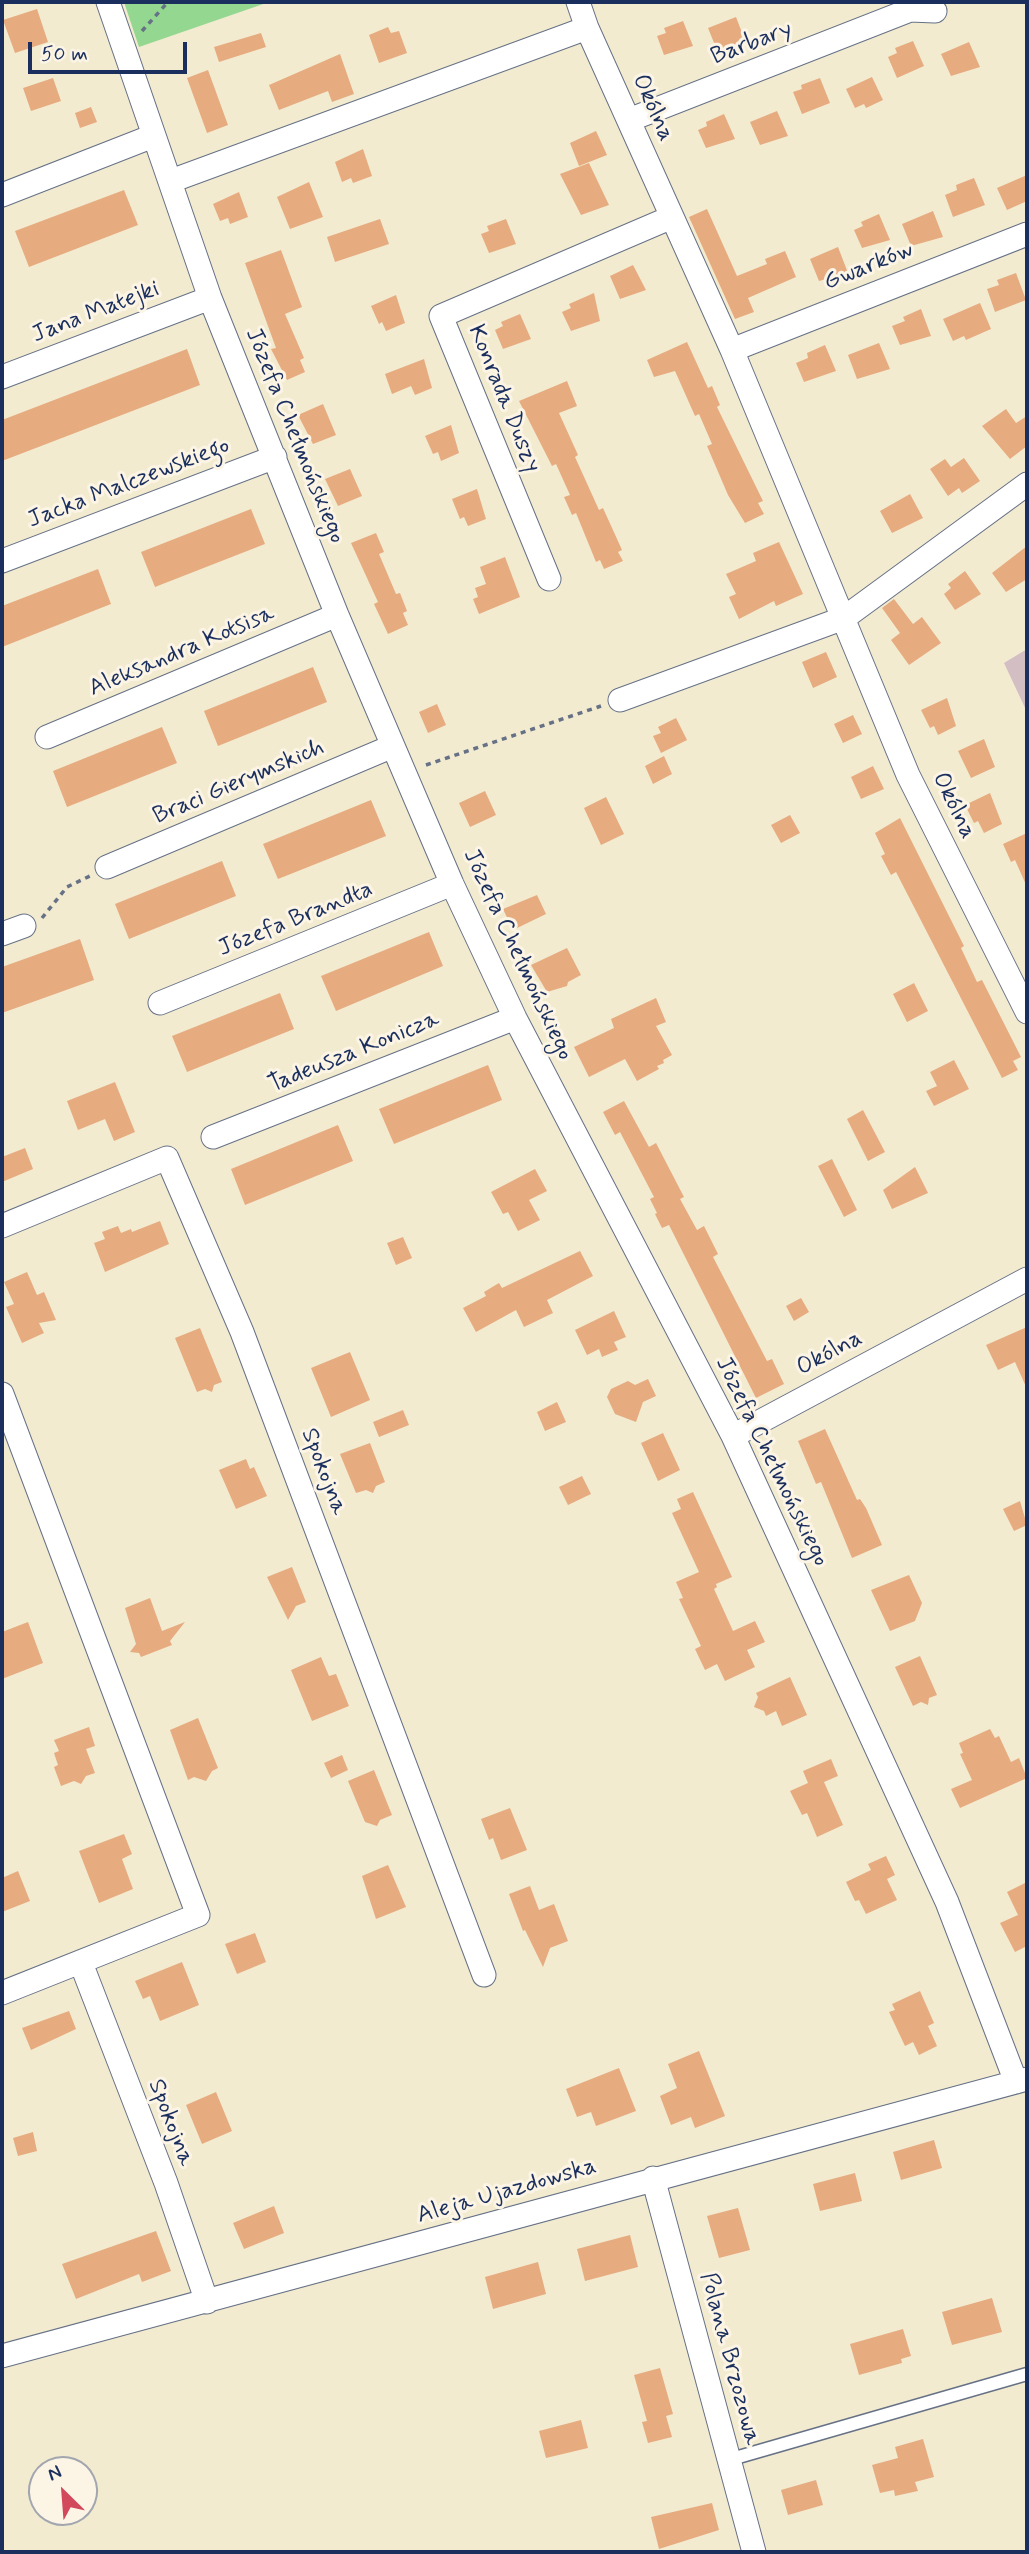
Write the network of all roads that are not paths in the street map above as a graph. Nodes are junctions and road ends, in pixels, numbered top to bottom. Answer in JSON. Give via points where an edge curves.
{"nodes":[{"id":1,"x":108,"y":2,"type":"edge"},
{"id":2,"x":578,"y":2,"type":"edge"},
{"id":3,"x":934,"y":11,"type":"dead end"},
{"id":4,"x":587,"y":28,"type":"junction"},
{"id":5,"x":629,"y":120,"type":"junction"},
{"id":6,"x":153,"y":136,"type":"junction"},
{"id":7,"x":170,"y":181,"type":"junction"},
{"id":8,"x":2,"y":195,"type":"edge"},
{"id":9,"x":672,"y":218,"type":"junction"},
{"id":10,"x":1027,"y":234,"type":"edge"},
{"id":11,"x":210,"y":298,"type":"junction"},
{"id":12,"x":732,"y":350,"type":"junction"},
{"id":13,"x":2,"y":377,"type":"edge"},
{"id":14,"x":275,"y":457,"type":"junction"},
{"id":15,"x":1027,"y":484,"type":"edge"},
{"id":16,"x":2,"y":561,"type":"edge"},
{"id":17,"x":549,"y":579,"type":"dead end"},
{"id":18,"x":337,"y":615,"type":"junction"},
{"id":19,"x":844,"y":618,"type":"junction"},
{"id":20,"x":620,"y":700,"type":"road end"},
{"id":21,"x":47,"y":737,"type":"dead end"},
{"id":22,"x":393,"y":746,"type":"junction"},
{"id":23,"x":107,"y":867,"type":"road end"},
{"id":24,"x":452,"y":884,"type":"junction"},
{"id":25,"x":24,"y":926,"type":"road end"},
{"id":26,"x":2,"y":934,"type":"edge"},
{"id":27,"x":160,"y":1003,"type":"dead end"},
{"id":28,"x":1027,"y":1012,"type":"edge"},
{"id":29,"x":515,"y":1018,"type":"junction"},
{"id":30,"x":213,"y":1138,"type":"dead end"},
{"id":31,"x":2,"y":1226,"type":"edge"},
{"id":32,"x":1027,"y":1279,"type":"edge"},
{"id":33,"x":2,"y":1394,"type":"edge"},
{"id":34,"x":733,"y":1436,"type":"junction"},
{"id":35,"x":81,"y":1963,"type":"junction"},
{"id":36,"x":484,"y":1975,"type":"dead end"},
{"id":37,"x":2,"y":1993,"type":"edge"},
{"id":38,"x":1022,"y":2080,"type":"edge"},
{"id":39,"x":653,"y":2178,"type":"junction"},
{"id":40,"x":207,"y":2302,"type":"junction"},
{"id":41,"x":2,"y":2356,"type":"edge"},
{"id":42,"x":1027,"y":2374,"type":"edge"},
{"id":43,"x":728,"y":2460,"type":"junction"},
{"id":44,"x":754,"y":2552,"type":"edge"}],
"edges":[{"from":1,"to":6,"type":"street","name":"Józefa Chełmońskiego"},
{"from":2,"to":4,"type":"street","name":"Okólna"},
{"from":3,"to":5,"type":"street","name":"Barbary","via":[[910,10]]},
{"from":4,"to":5,"type":"street","name":"Okólna"},
{"from":4,"to":7,"type":"street"},
{"from":5,"to":9,"type":"street","name":"Okólna"},
{"from":6,"to":7,"type":"street","name":"Józefa Chełmońskiego"},
{"from":6,"to":8,"type":"street"},
{"from":7,"to":11,"type":"street","name":"Józefa Chełmońskiego"},
{"from":9,"to":12,"type":"street","name":"Okólna"},
{"from":9,"to":17,"type":"street","name":"Konrada Duszy","via":[[441,316]]},
{"from":10,"to":12,"type":"street","name":"Gwarków"},
{"from":11,"to":13,"type":"street","name":"Jana Matejki"},
{"from":11,"to":14,"type":"street","name":"Józefa Chełmońskiego"},
{"from":12,"to":19,"type":"street","name":"Okólna"},
{"from":14,"to":16,"type":"street","name":"Jacka Malczewskiego"},
{"from":14,"to":18,"type":"street","name":"Józefa Chełmońskiego"},
{"from":15,"to":19,"type":"street"},
{"from":18,"to":21,"type":"street","name":"Aleksandra Kotsisa"},
{"from":18,"to":22,"type":"street","name":"Józefa Chełmońskiego"},
{"from":19,"to":20,"type":"street"},
{"from":19,"to":28,"type":"street","name":"Okólna","via":[[908,775]]},
{"from":22,"to":23,"type":"street","name":"Braci Gierymskich"},
{"from":22,"to":24,"type":"street","name":"Józefa Chełmońskiego"},
{"from":24,"to":27,"type":"street","name":"Józefa Brandta"},
{"from":24,"to":29,"type":"street","name":"Józefa Chełmońskiego"},
{"from":25,"to":26,"type":"street"},
{"from":29,"to":30,"type":"street","name":"Tadeusza Konicza"},
{"from":29,"to":34,"type":"street","name":"Józefa Chełmońskiego"},
{"from":31,"to":36,"type":"street","name":"Spokojna","via":[[167,1158],[242,1332]]},
{"from":32,"to":34,"type":"street","name":"Okólna"},
{"from":33,"to":35,"type":"street","via":[[198,1915]]},
{"from":34,"to":38,"type":"street","name":"Józefa Chełmońskiego","via":[[947,1902]]},
{"from":35,"to":37,"type":"street"},
{"from":35,"to":40,"type":"street","name":"Spokojna"},
{"from":38,"to":39,"type":"street","name":"Aleja Ujazdowska"},
{"from":39,"to":40,"type":"street","name":"Aleja Ujazdowska"},
{"from":39,"to":43,"type":"street","name":"Polana Brzozowa"},
{"from":40,"to":41,"type":"street","name":"Aleja Ujazdowska"},
{"from":42,"to":43,"type":"lane"},
{"from":43,"to":44,"type":"street","name":"Polana Brzozowa"}]}
